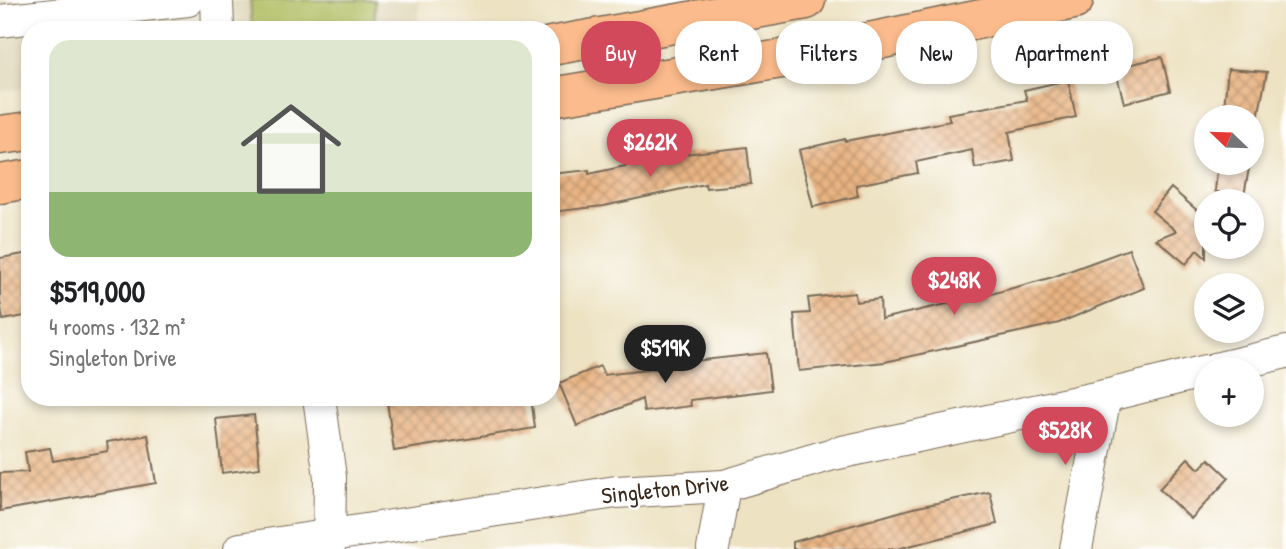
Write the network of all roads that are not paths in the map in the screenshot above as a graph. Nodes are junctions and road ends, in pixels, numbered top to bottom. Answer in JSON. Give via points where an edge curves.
{"nodes":[{"id":1,"x":188,"y":0,"type":"edge"},
{"id":2,"x":217,"y":0,"type":"edge"},
{"id":3,"x":806,"y":0,"type":"edge"},
{"id":4,"x":1074,"y":0,"type":"edge"},
{"id":5,"x":0,"y":20,"type":"edge"},
{"id":6,"x":218,"y":21,"type":"edge"},
{"id":7,"x":560,"y":44,"type":"edge"},
{"id":8,"x":560,"y":96,"type":"edge"},
{"id":9,"x":21,"y":132,"type":"edge"},
{"id":10,"x":0,"y":135,"type":"edge"},
{"id":11,"x":21,"y":180,"type":"edge"},
{"id":12,"x":0,"y":184,"type":"edge"},
{"id":13,"x":1286,"y":352,"type":"edge"},
{"id":14,"x":1264,"y":357,"type":"edge"},
{"id":15,"x":1194,"y":374,"type":"edge"},
{"id":16,"x":1105,"y":396,"type":"junction"},
{"id":17,"x":319,"y":406,"type":"edge"},
{"id":18,"x":724,"y":486,"type":"junction"},
{"id":19,"x":330,"y":542,"type":"edge"},
{"id":20,"x":240,"y":549,"type":"edge"},
{"id":21,"x":713,"y":549,"type":"edge"},
{"id":22,"x":1076,"y":549,"type":"edge"}],
"edges":[{"from":1,"to":5,"type":"street"},
{"from":2,"to":6,"type":"street"},
{"from":3,"to":7,"type":"main road"},
{"from":4,"to":8,"type":"main road","via":[[800,56]]},
{"from":9,"to":10,"type":"main road"},
{"from":11,"to":12,"type":"main road"},
{"from":13,"to":14,"type":"street"},
{"from":15,"to":16,"type":"street","name":"Singleton Drive"},
{"from":16,"to":18,"type":"street","name":"Singleton Drive","via":[[833,454]]},
{"from":16,"to":22,"type":"street"},
{"from":17,"to":19,"type":"street","via":[[330,477]]},
{"from":18,"to":19,"type":"street","name":"Singleton Drive","via":[[616,492]]},
{"from":18,"to":21,"type":"street"},
{"from":19,"to":20,"type":"street","name":"Singleton Drive"}]}
